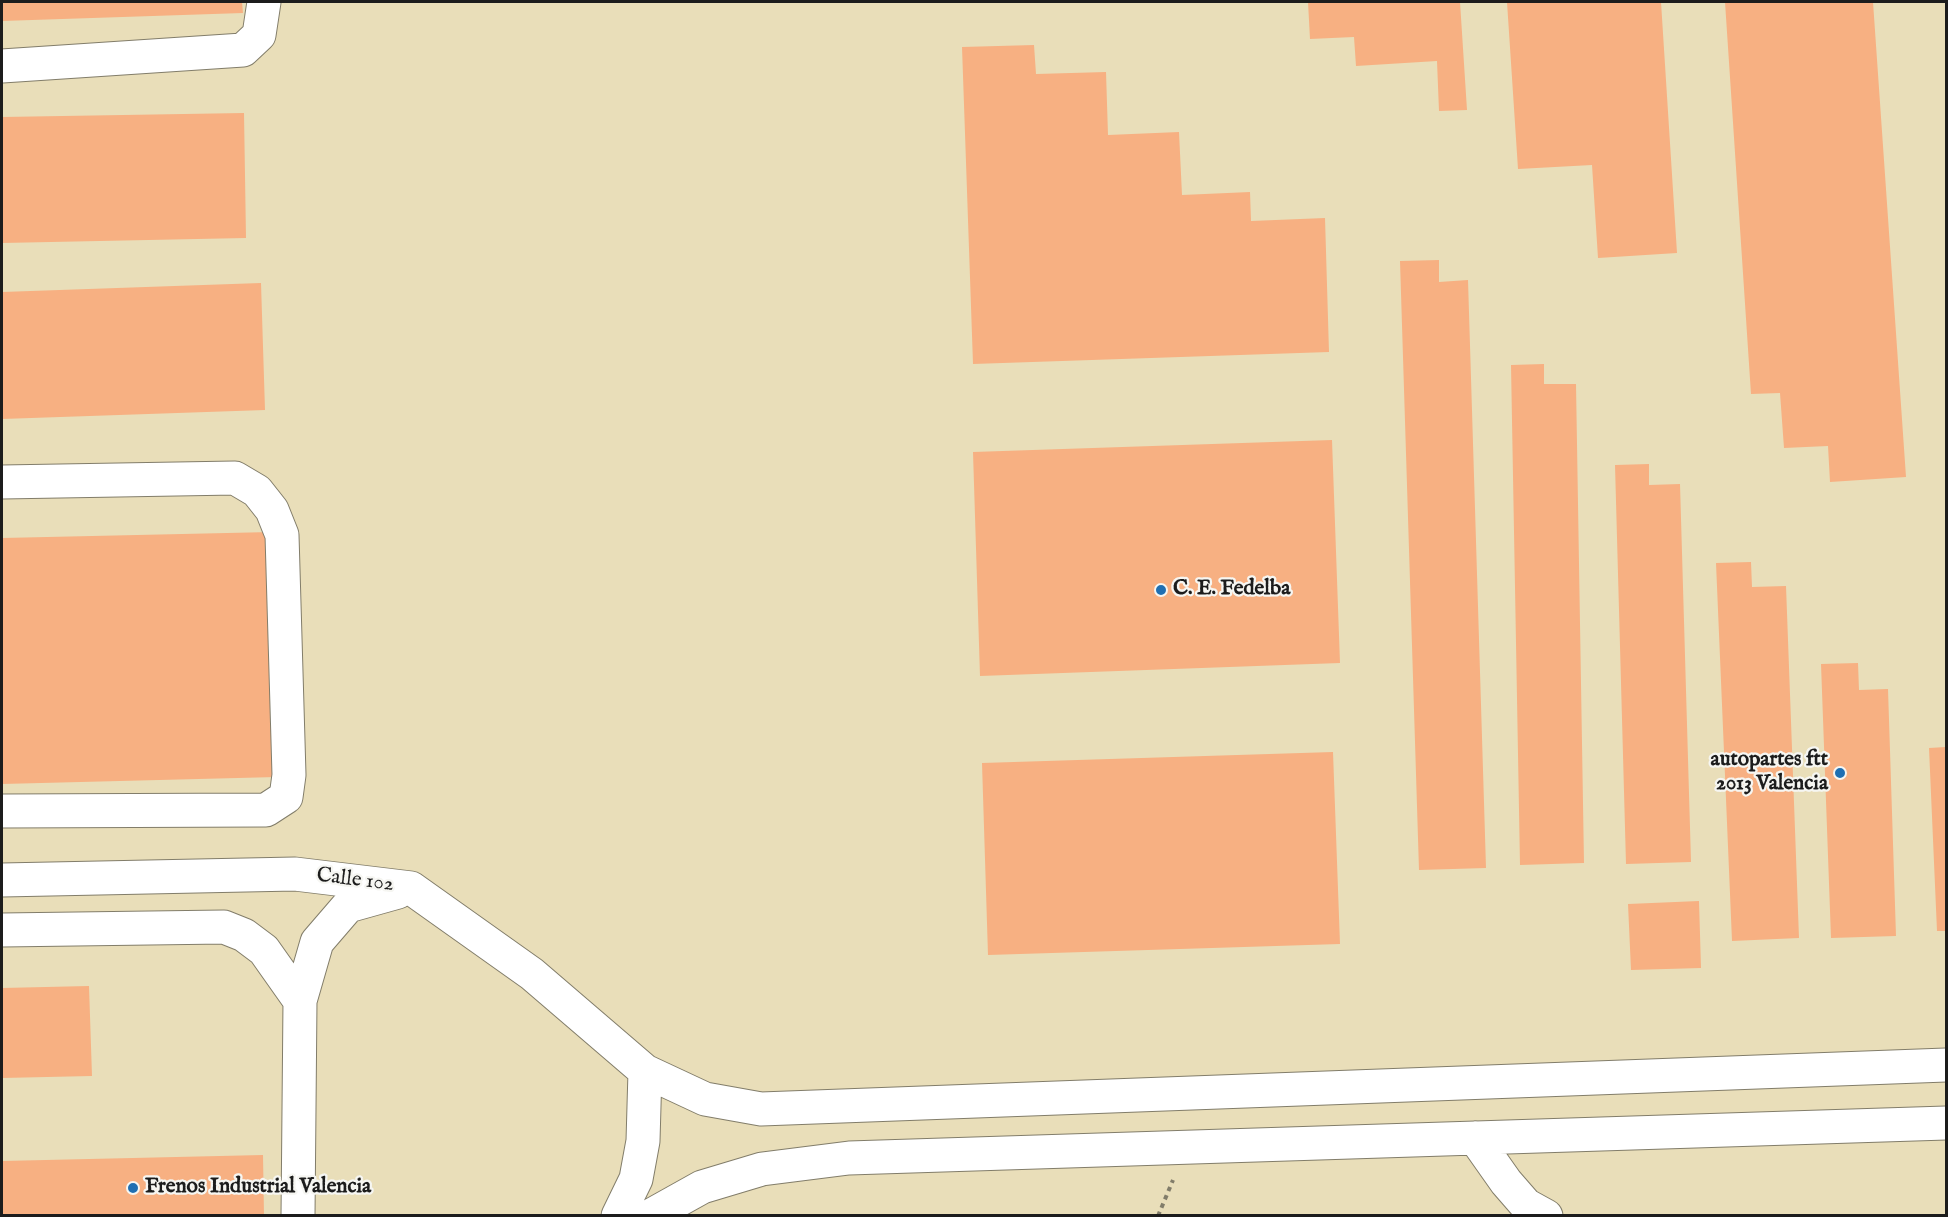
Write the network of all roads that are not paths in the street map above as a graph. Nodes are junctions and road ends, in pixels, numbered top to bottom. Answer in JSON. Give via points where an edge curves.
{"nodes":[{"id":1,"x":264,"y":2,"type":"edge"},
{"id":2,"x":2,"y":66,"type":"edge"},
{"id":3,"x":2,"y":482,"type":"edge"},
{"id":4,"x":2,"y":812,"type":"edge"},
{"id":5,"x":2,"y":880,"type":"edge"},
{"id":6,"x":411,"y":888,"type":"junction"},
{"id":7,"x":2,"y":930,"type":"edge"},
{"id":8,"x":300,"y":1001,"type":"junction"},
{"id":9,"x":1947,"y":1065,"type":"edge"},
{"id":10,"x":645,"y":1071,"type":"junction"},
{"id":11,"x":1947,"y":1123,"type":"edge"},
{"id":12,"x":1475,"y":1138,"type":"junction"},
{"id":13,"x":298,"y":1215,"type":"edge"},
{"id":14,"x":618,"y":1215,"type":"edge"},
{"id":15,"x":650,"y":1215,"type":"edge"},
{"id":16,"x":1546,"y":1215,"type":"edge"}],
"edges":[{"from":1,"to":2,"type":"street","via":[[259,35],[243,50]]},
{"from":3,"to":4,"type":"street","via":[[235,478],[257,491],[272,510],[282,535],[289,775],[286,797],[266,810]]},
{"from":5,"to":6,"type":"street","name":"Calle 102","via":[[295,874]]},
{"from":6,"to":8,"type":"street","via":[[348,906],[317,942]]},
{"from":6,"to":10,"type":"street","name":"Calle 102","via":[[532,974]]},
{"from":7,"to":8,"type":"street","via":[[224,927],[244,935],[264,950]]},
{"from":8,"to":13,"type":"street"},
{"from":9,"to":10,"type":"street","name":"Calle 102","via":[[761,1109],[705,1098]]},
{"from":10,"to":14,"type":"street","via":[[643,1141],[636,1179]]},
{"from":11,"to":12,"type":"street"},
{"from":12,"to":15,"type":"street","via":[[849,1158],[752,1172],[702,1187]]},
{"from":12,"to":16,"type":"street","via":[[1526,1204]]}]}
